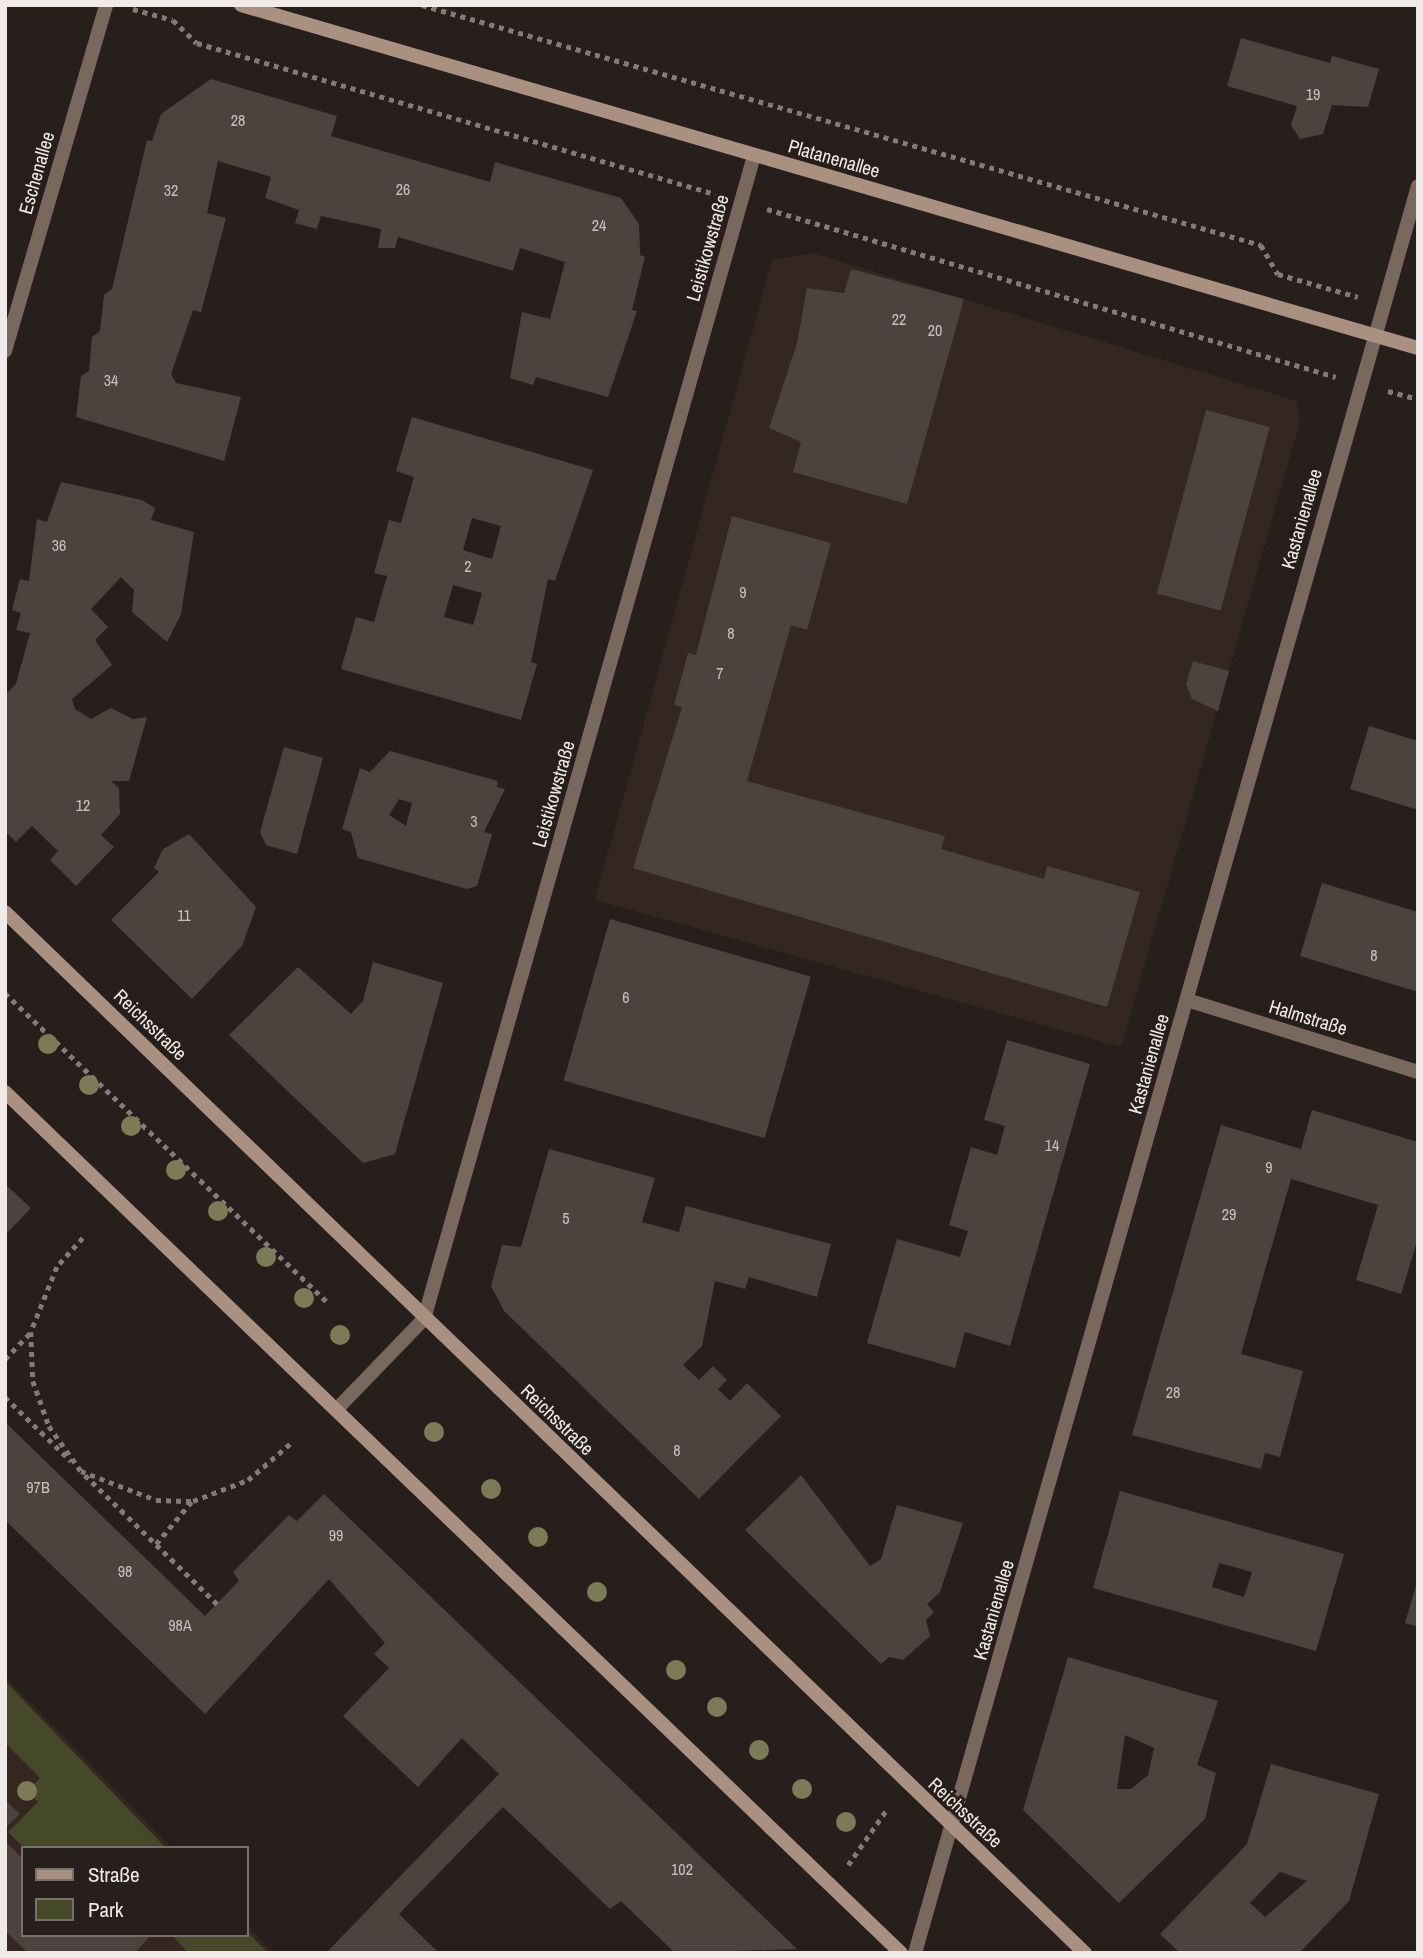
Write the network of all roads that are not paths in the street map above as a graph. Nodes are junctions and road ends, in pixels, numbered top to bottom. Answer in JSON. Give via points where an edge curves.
{"nodes":[{"id":1,"x":106,"y":5,"type":"edge"},
{"id":2,"x":241,"y":5,"type":"edge"},
{"id":3,"x":754,"y":156,"type":"junction"},
{"id":4,"x":1418,"y":186,"type":"edge"},
{"id":5,"x":1373,"y":336,"type":"junction"},
{"id":6,"x":1418,"y":348,"type":"edge"},
{"id":7,"x":5,"y":351,"type":"edge"},
{"id":8,"x":5,"y":912,"type":"edge"},
{"id":9,"x":1187,"y":1000,"type":"junction"},
{"id":10,"x":1418,"y":1072,"type":"edge"},
{"id":11,"x":5,"y":1092,"type":"edge"},
{"id":12,"x":424,"y":1319,"type":"junction"},
{"id":13,"x":336,"y":1410,"type":"junction"},
{"id":14,"x":951,"y":1827,"type":"junction"},
{"id":15,"x":901,"y":1953,"type":"edge"},
{"id":16,"x":915,"y":1953,"type":"edge"},
{"id":17,"x":1085,"y":1953,"type":"edge"}],
"edges":[{"from":1,"to":7,"type":"street","name":"Eschenallee"},
{"from":2,"to":3,"type":"main road","name":"Platanenallee"},
{"from":3,"to":5,"type":"main road","name":"Platanenallee"},
{"from":3,"to":12,"type":"street","name":"Leistikowstraße"},
{"from":4,"to":5,"type":"street","name":"Kastanienallee"},
{"from":5,"to":6,"type":"main road","name":"Platanenallee"},
{"from":5,"to":9,"type":"street","name":"Kastanienallee"},
{"from":8,"to":12,"type":"main road","name":"Reichsstraße"},
{"from":9,"to":10,"type":"street","name":"Halmstraße"},
{"from":9,"to":14,"type":"street","name":"Kastanienallee"},
{"from":11,"to":13,"type":"main road"},
{"from":12,"to":13,"type":"street","name":"Leistikowstraße"},
{"from":12,"to":14,"type":"main road","name":"Reichsstraße"},
{"from":13,"to":15,"type":"main road"},
{"from":14,"to":16,"type":"street","name":"Kastanienallee"},
{"from":14,"to":17,"type":"main road","name":"Reichsstraße"}]}
